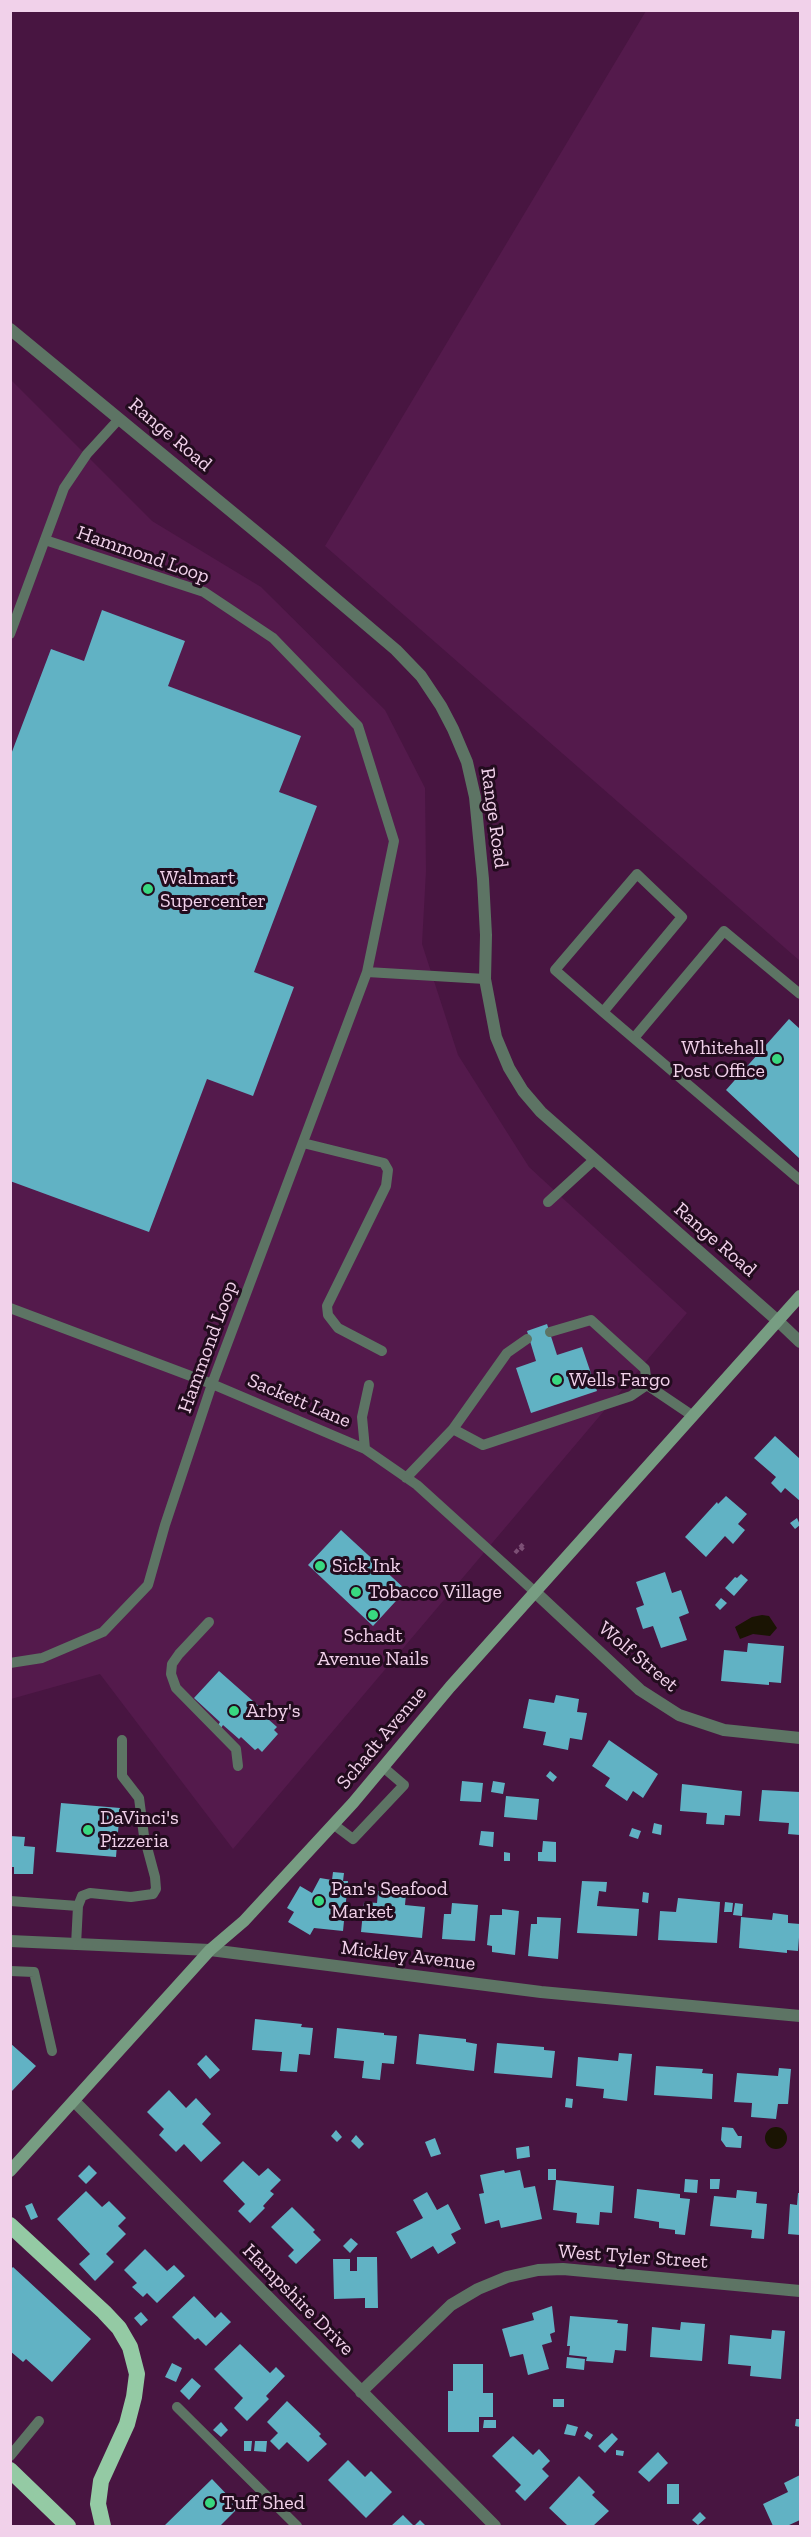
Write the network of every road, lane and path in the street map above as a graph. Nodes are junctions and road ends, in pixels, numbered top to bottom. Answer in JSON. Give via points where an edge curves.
{"nodes":[{"id":1,"x":10,"y":329,"type":"edge"},
{"id":2,"x":119,"y":419,"type":"junction"},
{"id":3,"x":45,"y":540,"type":"junction"},
{"id":4,"x":10,"y":634,"type":"edge"},
{"id":5,"x":367,"y":972,"type":"junction"},
{"id":6,"x":485,"y":979,"type":"junction"},
{"id":7,"x":801,"y":994,"type":"edge"},
{"id":8,"x":603,"y":1011,"type":"junction"},
{"id":9,"x":634,"y":1038,"type":"junction"},
{"id":10,"x":303,"y":1143,"type":"junction"},
{"id":11,"x":595,"y":1159,"type":"junction"},
{"id":12,"x":801,"y":1180,"type":"edge"},
{"id":13,"x":548,"y":1202,"type":"dead end"},
{"id":14,"x":801,"y":1296,"type":"edge"},
{"id":15,"x":10,"y":1308,"type":"edge"},
{"id":16,"x":778,"y":1321,"type":"junction"},
{"id":17,"x":550,"y":1332,"type":"dead end"},
{"id":18,"x":527,"y":1340,"type":"dead end"},
{"id":19,"x":801,"y":1342,"type":"edge"},
{"id":20,"x":382,"y":1351,"type":"dead end"},
{"id":21,"x":212,"y":1384,"type":"junction"},
{"id":22,"x":369,"y":1385,"type":"dead end"},
{"id":23,"x":646,"y":1385,"type":"junction"},
{"id":24,"x":693,"y":1416,"type":"junction"},
{"id":25,"x":453,"y":1429,"type":"junction"},
{"id":26,"x":365,"y":1449,"type":"junction"},
{"id":27,"x":406,"y":1478,"type":"junction"},
{"id":28,"x":525,"y":1551,"type":"dead end"},
{"id":29,"x":515,"y":1552,"type":"dead end"},
{"id":30,"x":535,"y":1592,"type":"junction"},
{"id":31,"x":209,"y":1622,"type":"dead end"},
{"id":32,"x":10,"y":1663,"type":"edge"},
{"id":33,"x":801,"y":1738,"type":"edge"},
{"id":34,"x":122,"y":1740,"type":"dead end"},
{"id":35,"x":238,"y":1766,"type":"dead end"},
{"id":36,"x":383,"y":1767,"type":"junction"},
{"id":37,"x":333,"y":1824,"type":"junction"},
{"id":38,"x":10,"y":1901,"type":"edge"},
{"id":39,"x":78,"y":1906,"type":"junction"},
{"id":40,"x":10,"y":1941,"type":"edge"},
{"id":41,"x":76,"y":1944,"type":"junction"},
{"id":42,"x":210,"y":1950,"type":"junction"},
{"id":43,"x":10,"y":1971,"type":"edge"},
{"id":44,"x":801,"y":2016,"type":"edge"},
{"id":45,"x":52,"y":2051,"type":"dead end"},
{"id":46,"x":74,"y":2101,"type":"junction"},
{"id":47,"x":10,"y":2171,"type":"edge"},
{"id":48,"x":10,"y":2225,"type":"edge"},
{"id":49,"x":801,"y":2291,"type":"edge"},
{"id":50,"x":361,"y":2392,"type":"junction"},
{"id":51,"x":177,"y":2408,"type":"dead end"},
{"id":52,"x":39,"y":2421,"type":"dead end"},
{"id":53,"x":10,"y":2456,"type":"edge"},
{"id":54,"x":10,"y":2470,"type":"edge"},
{"id":55,"x":68,"y":2526,"type":"edge"},
{"id":56,"x":103,"y":2526,"type":"edge"},
{"id":57,"x":297,"y":2526,"type":"edge"},
{"id":58,"x":495,"y":2526,"type":"edge"}],
"edges":[{"from":1,"to":2,"type":"street","name":"Range Road"},
{"from":2,"to":3,"type":"lane","via":[[87,454],[64,488]]},
{"from":2,"to":6,"type":"street","name":"Range Road","via":[[396,650],[421,676],[441,706],[467,762],[475,797],[483,879]]},
{"from":3,"to":4,"type":"lane"},
{"from":3,"to":5,"type":"lane","name":"Hammond Loop","via":[[204,592],[273,638],[358,726],[394,841]]},
{"from":5,"to":6,"type":"lane"},
{"from":5,"to":10,"type":"lane","name":"Hammond Loop"},
{"from":6,"to":11,"type":"street","name":"Range Road","via":[[496,1037],[523,1091]]},
{"from":7,"to":9,"type":"lane","via":[[724,932]]},
{"from":8,"to":8,"type":"lane","via":[[555,970],[637,874],[682,917]]},
{"from":8,"to":9,"type":"lane"},
{"from":9,"to":12,"type":"lane"},
{"from":10,"to":20,"type":"lane","via":[[384,1163],[388,1170],[386,1186],[327,1306],[328,1315],[338,1328]]},
{"from":10,"to":21,"type":"lane","name":"Hammond Loop"},
{"from":11,"to":13,"type":"lane"},
{"from":11,"to":16,"type":"street","name":"Range Road"},
{"from":14,"to":16,"type":"main road","name":"Schadt Avenue"},
{"from":15,"to":21,"type":"lane","name":"Sackett Lane"},
{"from":16,"to":19,"type":"street","name":"Range Road"},
{"from":16,"to":24,"type":"main road","name":"Schadt Avenue"},
{"from":17,"to":23,"type":"lane","via":[[591,1320],[645,1369]]},
{"from":18,"to":25,"type":"lane","via":[[507,1353]]},
{"from":21,"to":26,"type":"lane","name":"Sackett Lane"},
{"from":21,"to":32,"type":"lane","name":"Hammond Loop","via":[[148,1585],[103,1632],[42,1658]]},
{"from":22,"to":26,"type":"lane","via":[[363,1411]]},
{"from":23,"to":24,"type":"lane"},
{"from":23,"to":25,"type":"lane","via":[[631,1396],[483,1445]]},
{"from":24,"to":30,"type":"main road","name":"Schadt Avenue"},
{"from":25,"to":27,"type":"lane"},
{"from":26,"to":27,"type":"lane","name":"Sackett Lane"},
{"from":27,"to":30,"type":"lane","name":"Sackett Lane"},
{"from":28,"to":29,"type":"path","via":[[522,1545]]},
{"from":30,"to":33,"type":"street","name":"Wolf Street","via":[[640,1690],[679,1716],[724,1730]]},
{"from":30,"to":36,"type":"main road","name":"Schadt Avenue"},
{"from":31,"to":35,"type":"lane","via":[[179,1654],[171,1674],[176,1688],[236,1749]]},
{"from":34,"to":39,"type":"lane","via":[[122,1776],[139,1798],[156,1889],[153,1894],[131,1897],[90,1893],[82,1896]]},
{"from":36,"to":37,"type":"main road","name":"Schadt Avenue"},
{"from":36,"to":37,"type":"lane","via":[[404,1785],[353,1839]]},
{"from":37,"to":42,"type":"main road","name":"Schadt Avenue","via":[[244,1921]]},
{"from":38,"to":39,"type":"lane"},
{"from":39,"to":41,"type":"lane"},
{"from":40,"to":41,"type":"street","name":"Mickley Avenue"},
{"from":41,"to":42,"type":"street","name":"Mickley Avenue"},
{"from":42,"to":44,"type":"street","name":"Mickley Avenue","via":[[541,1992]]},
{"from":42,"to":46,"type":"main road","name":"Schadt Avenue"},
{"from":43,"to":45,"type":"lane","via":[[34,1972]]},
{"from":46,"to":47,"type":"main road","name":"Schadt Avenue"},
{"from":46,"to":50,"type":"street","name":"Hampshire Drive"},
{"from":48,"to":56,"type":"highway","via":[[104,2312],[130,2347],[136,2374],[134,2397],[127,2424],[101,2481],[98,2504]]},
{"from":49,"to":50,"type":"street","name":"West Tyler Street","via":[[563,2269],[507,2277],[451,2305]]},
{"from":50,"to":58,"type":"street","name":"Hampshire Drive"},
{"from":51,"to":57,"type":"lane"},
{"from":52,"to":53,"type":"lane"},
{"from":54,"to":55,"type":"highway"}]}
